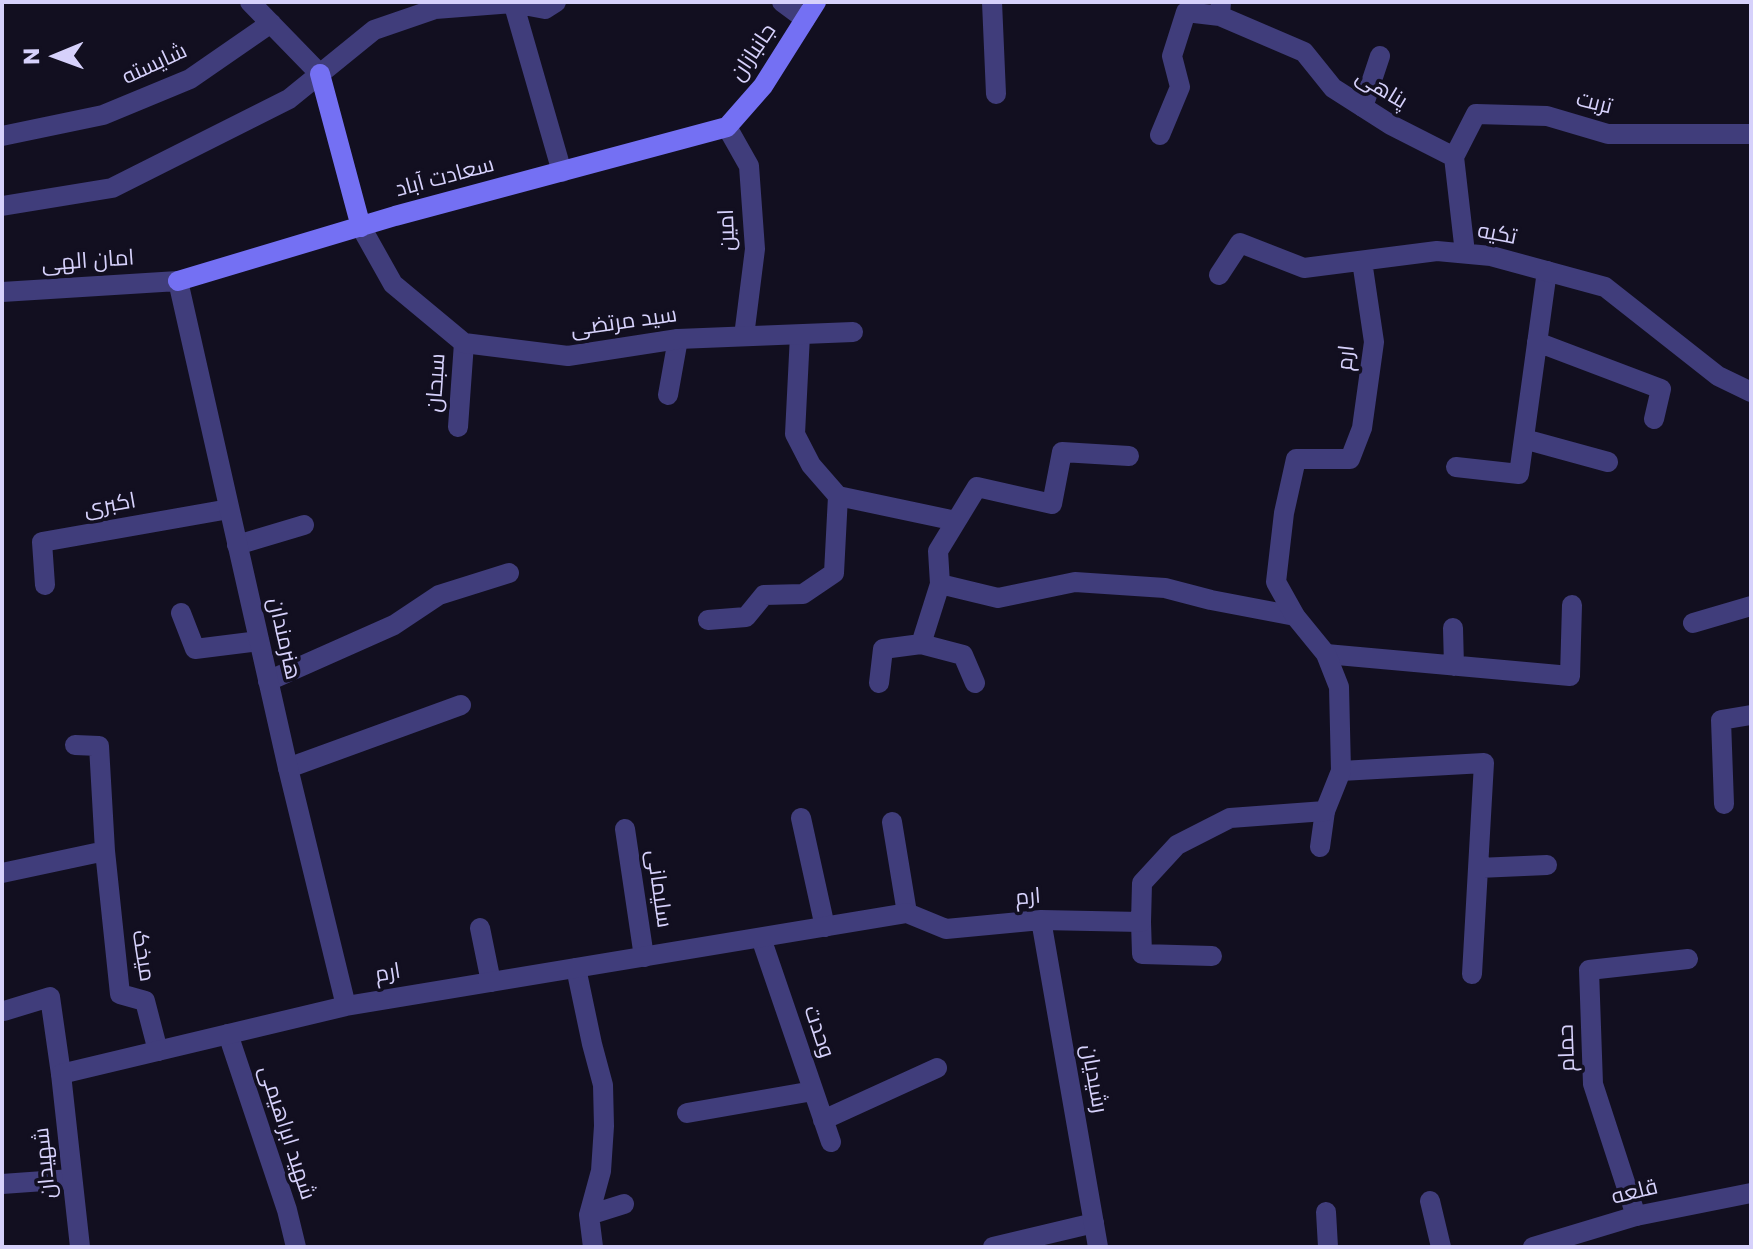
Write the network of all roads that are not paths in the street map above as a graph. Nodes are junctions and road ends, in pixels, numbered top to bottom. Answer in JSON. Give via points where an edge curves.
{"nodes":[{"id":1,"x":250,"y":2,"type":"edge"},
{"id":2,"x":513,"y":2,"type":"edge"},
{"id":3,"x":556,"y":2,"type":"edge"},
{"id":4,"x":782,"y":2,"type":"edge"},
{"id":5,"x":992,"y":2,"type":"edge"},
{"id":6,"x":1220,"y":9,"type":"edge"},
{"id":7,"x":811,"y":11,"type":"edge"},
{"id":8,"x":271,"y":23,"type":"junction"},
{"id":9,"x":1380,"y":56,"type":"dead end"},
{"id":10,"x":320,"y":74,"type":"junction"},
{"id":11,"x":996,"y":94,"type":"dead end"},
{"id":12,"x":1363,"y":107,"type":"junction"},
{"id":13,"x":727,"y":127,"type":"junction"},
{"id":14,"x":1751,"y":134,"type":"edge"},
{"id":15,"x":1160,"y":135,"type":"dead end"},
{"id":16,"x":2,"y":136,"type":"edge"},
{"id":17,"x":1454,"y":157,"type":"junction"},
{"id":18,"x":562,"y":172,"type":"junction"},
{"id":19,"x":2,"y":206,"type":"edge"},
{"id":20,"x":361,"y":227,"type":"junction"},
{"id":21,"x":1465,"y":253,"type":"junction"},
{"id":22,"x":1362,"y":261,"type":"junction"},
{"id":23,"x":1547,"y":271,"type":"junction"},
{"id":24,"x":1219,"y":275,"type":"dead end"},
{"id":25,"x":178,"y":281,"type":"junction"},
{"id":26,"x":2,"y":292,"type":"edge"},
{"id":27,"x":853,"y":332,"type":"dead end"},
{"id":28,"x":800,"y":335,"type":"junction"},
{"id":29,"x":744,"y":336,"type":"junction"},
{"id":30,"x":678,"y":339,"type":"junction"},
{"id":31,"x":1537,"y":342,"type":"junction"},
{"id":32,"x":464,"y":343,"type":"junction"},
{"id":33,"x":1751,"y":392,"type":"edge"},
{"id":34,"x":668,"y":395,"type":"dead end"},
{"id":35,"x":1654,"y":419,"type":"dead end"},
{"id":36,"x":458,"y":427,"type":"dead end"},
{"id":37,"x":1524,"y":439,"type":"junction"},
{"id":38,"x":1129,"y":456,"type":"dead end"},
{"id":39,"x":1608,"y":462,"type":"dead end"},
{"id":40,"x":1456,"y":467,"type":"dead end"},
{"id":41,"x":838,"y":496,"type":"junction"},
{"id":42,"x":229,"y":509,"type":"junction"},
{"id":43,"x":956,"y":521,"type":"junction"},
{"id":44,"x":304,"y":525,"type":"dead end"},
{"id":45,"x":237,"y":545,"type":"junction"},
{"id":46,"x":509,"y":573,"type":"dead end"},
{"id":47,"x":940,"y":584,"type":"junction"},
{"id":48,"x":45,"y":585,"type":"dead end"},
{"id":49,"x":1572,"y":605,"type":"dead end"},
{"id":50,"x":1751,"y":606,"type":"edge"},
{"id":51,"x":181,"y":613,"type":"dead end"},
{"id":52,"x":1295,"y":616,"type":"junction"},
{"id":53,"x":708,"y":620,"type":"dead end"},
{"id":54,"x":1693,"y":623,"type":"dead end"},
{"id":55,"x":1453,"y":628,"type":"dead end"},
{"id":56,"x":259,"y":641,"type":"junction"},
{"id":57,"x":921,"y":644,"type":"junction"},
{"id":58,"x":1326,"y":654,"type":"junction"},
{"id":59,"x":1454,"y":666,"type":"junction"},
{"id":60,"x":268,"y":681,"type":"junction"},
{"id":61,"x":879,"y":683,"type":"dead end"},
{"id":62,"x":975,"y":683,"type":"dead end"},
{"id":63,"x":461,"y":705,"type":"dead end"},
{"id":64,"x":1751,"y":715,"type":"edge"},
{"id":65,"x":75,"y":745,"type":"dead end"},
{"id":66,"x":288,"y":768,"type":"junction"},
{"id":67,"x":1341,"y":771,"type":"junction"},
{"id":68,"x":1724,"y":804,"type":"dead end"},
{"id":69,"x":1325,"y":811,"type":"junction"},
{"id":70,"x":801,"y":818,"type":"dead end"},
{"id":71,"x":892,"y":822,"type":"dead end"},
{"id":72,"x":625,"y":829,"type":"dead end"},
{"id":73,"x":1320,"y":847,"type":"dead end"},
{"id":74,"x":105,"y":851,"type":"junction"},
{"id":75,"x":1547,"y":865,"type":"dead end"},
{"id":76,"x":1478,"y":868,"type":"junction"},
{"id":77,"x":2,"y":873,"type":"edge"},
{"id":78,"x":907,"y":913,"type":"junction"},
{"id":79,"x":1041,"y":920,"type":"junction"},
{"id":80,"x":1141,"y":922,"type":"junction"},
{"id":81,"x":825,"y":927,"type":"junction"},
{"id":82,"x":480,"y":928,"type":"dead end"},
{"id":83,"x":761,"y":938,"type":"junction"},
{"id":84,"x":1212,"y":956,"type":"dead end"},
{"id":85,"x":644,"y":957,"type":"junction"},
{"id":86,"x":1688,"y":959,"type":"dead end"},
{"id":87,"x":576,"y":968,"type":"junction"},
{"id":88,"x":1472,"y":974,"type":"dead end"},
{"id":89,"x":491,"y":982,"type":"junction"},
{"id":90,"x":346,"y":1006,"type":"junction"},
{"id":91,"x":4,"y":1011,"type":"dead end"},
{"id":92,"x":228,"y":1034,"type":"junction"},
{"id":93,"x":158,"y":1051,"type":"junction"},
{"id":94,"x":937,"y":1068,"type":"dead end"},
{"id":95,"x":61,"y":1074,"type":"junction"},
{"id":96,"x":813,"y":1091,"type":"junction"},
{"id":97,"x":687,"y":1113,"type":"dead end"},
{"id":98,"x":823,"y":1120,"type":"junction"},
{"id":99,"x":831,"y":1142,"type":"dead end"},
{"id":100,"x":72,"y":1179,"type":"junction"},
{"id":101,"x":2,"y":1184,"type":"edge"},
{"id":102,"x":1751,"y":1193,"type":"edge"},
{"id":103,"x":1430,"y":1201,"type":"dead end"},
{"id":104,"x":624,"y":1204,"type":"dead end"},
{"id":105,"x":1326,"y":1212,"type":"dead end"},
{"id":106,"x":589,"y":1215,"type":"junction"},
{"id":107,"x":1636,"y":1216,"type":"junction"},
{"id":108,"x":1094,"y":1223,"type":"junction"},
{"id":109,"x":1034,"y":1242,"type":"edge"},
{"id":110,"x":80,"y":1247,"type":"edge"},
{"id":111,"x":296,"y":1247,"type":"edge"},
{"id":112,"x":593,"y":1247,"type":"edge"},
{"id":113,"x":993,"y":1247,"type":"edge"},
{"id":114,"x":1098,"y":1247,"type":"edge"},
{"id":115,"x":1328,"y":1247,"type":"edge"},
{"id":116,"x":1441,"y":1247,"type":"edge"},
{"id":117,"x":1533,"y":1247,"type":"edge"}],
"edges":[{"from":1,"to":8,"type":"street"},
{"from":2,"to":3,"type":"street","via":[[545,9]]},
{"from":2,"to":10,"type":"street","via":[[435,9],[374,30]]},
{"from":2,"to":18,"type":"street"},
{"from":4,"to":7,"type":"street"},
{"from":5,"to":11,"type":"street"},
{"from":6,"to":12,"type":"street","name":"پناهی","via":[[1304,52],[1333,88]]},
{"from":6,"to":15,"type":"street","via":[[1186,12],[1172,56],[1180,87]]},
{"from":7,"to":13,"type":"street","name":"جانبازان","via":[[763,86]]},
{"from":8,"to":10,"type":"street"},
{"from":8,"to":16,"type":"street","name":"شایسته","via":[[190,79],[103,115]]},
{"from":9,"to":12,"type":"street"},
{"from":10,"to":19,"type":"street","via":[[289,99],[112,188]]},
{"from":10,"to":20,"type":"street"},
{"from":12,"to":17,"type":"street","name":"پناهی"},
{"from":13,"to":18,"type":"street","name":"سعادت آباد"},
{"from":13,"to":29,"type":"street","name":"امین","via":[[749,166],[755,249]]},
{"from":14,"to":17,"type":"street","name":"تربت","via":[[1608,134],[1547,116],[1476,114]]},
{"from":17,"to":21,"type":"street"},
{"from":18,"to":20,"type":"street","name":"سعادت آباد"},
{"from":20,"to":25,"type":"street","name":"سعادت آباد"},
{"from":20,"to":32,"type":"street","via":[[393,284]]},
{"from":21,"to":22,"type":"street","name":"تکیه","via":[[1437,251]]},
{"from":21,"to":23,"type":"street","name":"تکیه"},
{"from":22,"to":24,"type":"street","name":"تکیه","via":[[1304,268],[1240,243]]},
{"from":22,"to":52,"type":"street","name":"ارم","via":[[1374,342],[1362,428],[1350,459],[1296,459],[1276,582]]},
{"from":23,"to":31,"type":"street"},
{"from":23,"to":33,"type":"street","name":"تکیه","via":[[1605,287],[1718,376]]},
{"from":25,"to":26,"type":"street","name":"امان الهی"},
{"from":25,"to":42,"type":"street","name":"هنرمندان"},
{"from":27,"to":28,"type":"street","name":"سید مرتضی"},
{"from":28,"to":29,"type":"street","name":"سید مرتضی"},
{"from":28,"to":41,"type":"street","via":[[795,434],[811,465]]},
{"from":29,"to":30,"type":"street","name":"سید مرتضی"},
{"from":30,"to":32,"type":"street","name":"سید مرتضی","via":[[568,356]]},
{"from":30,"to":34,"type":"street"},
{"from":31,"to":35,"type":"street","via":[[1661,389]]},
{"from":31,"to":37,"type":"street"},
{"from":32,"to":36,"type":"street","name":"سبحان"},
{"from":37,"to":39,"type":"street"},
{"from":37,"to":40,"type":"street","via":[[1519,474]]},
{"from":38,"to":43,"type":"street","via":[[1062,452],[1052,504],[977,487]]},
{"from":41,"to":43,"type":"street"},
{"from":41,"to":53,"type":"street","via":[[834,573],[803,594],[764,595],[746,617]]},
{"from":42,"to":45,"type":"street","name":"هنرمندان"},
{"from":42,"to":48,"type":"street","name":"اکبری","via":[[42,542]]},
{"from":43,"to":47,"type":"street","via":[[938,551]]},
{"from":44,"to":45,"type":"street"},
{"from":45,"to":56,"type":"street","name":"هنرمندان"},
{"from":46,"to":60,"type":"street","via":[[439,595],[394,625]]},
{"from":47,"to":52,"type":"street","via":[[998,598],[1075,582],[1165,588]]},
{"from":47,"to":57,"type":"street"},
{"from":49,"to":59,"type":"street","via":[[1570,676]]},
{"from":50,"to":54,"type":"street"},
{"from":51,"to":56,"type":"street","via":[[195,649]]},
{"from":52,"to":58,"type":"street","name":"ارم"},
{"from":55,"to":59,"type":"street"},
{"from":56,"to":60,"type":"street","name":"هنرمندان"},
{"from":57,"to":61,"type":"street","via":[[883,649]]},
{"from":57,"to":62,"type":"street","via":[[963,655]]},
{"from":58,"to":59,"type":"street"},
{"from":58,"to":67,"type":"street","name":"ارم","via":[[1339,687]]},
{"from":60,"to":66,"type":"street","name":"هنرمندان"},
{"from":63,"to":66,"type":"street"},
{"from":64,"to":68,"type":"street","via":[[1721,720]]},
{"from":65,"to":74,"type":"street","name":"میخک","via":[[99,746]]},
{"from":66,"to":90,"type":"street","name":"هنرمندان"},
{"from":67,"to":69,"type":"street","name":"ارم"},
{"from":67,"to":76,"type":"street","via":[[1484,763]]},
{"from":69,"to":73,"type":"street","name":"ارم"},
{"from":69,"to":80,"type":"street","via":[[1230,818],[1177,845],[1142,883]]},
{"from":70,"to":81,"type":"street"},
{"from":71,"to":78,"type":"street"},
{"from":72,"to":85,"type":"street","name":"سلیمانی"},
{"from":74,"to":77,"type":"street"},
{"from":74,"to":93,"type":"street","name":"میخک","via":[[120,994],[145,1001]]},
{"from":75,"to":76,"type":"street"},
{"from":76,"to":88,"type":"street"},
{"from":78,"to":79,"type":"street","name":"ارم","via":[[946,929]]},
{"from":78,"to":81,"type":"street","name":"ارم"},
{"from":79,"to":80,"type":"street","name":"ارم"},
{"from":79,"to":108,"type":"street","name":"رشیدیان"},
{"from":80,"to":84,"type":"street","via":[[1142,954]]},
{"from":81,"to":83,"type":"street","name":"ارم"},
{"from":82,"to":89,"type":"street"},
{"from":83,"to":85,"type":"street","name":"ارم"},
{"from":83,"to":96,"type":"street","name":"وحدت"},
{"from":85,"to":87,"type":"street","name":"ارم"},
{"from":86,"to":107,"type":"street","name":"حمام","via":[[1589,970],[1593,1084]]},
{"from":87,"to":89,"type":"street","name":"ارم"},
{"from":87,"to":106,"type":"street","via":[[603,1085],[601,1171]]},
{"from":89,"to":90,"type":"street","name":"ارم"},
{"from":90,"to":92,"type":"street","name":"ارم"},
{"from":91,"to":95,"type":"street","name":"شهیدان","via":[[50,997]]},
{"from":92,"to":93,"type":"street","name":"ارم"},
{"from":92,"to":111,"type":"street","name":"شهید ابراهیمی"},
{"from":93,"to":95,"type":"street","name":"ارم"},
{"from":94,"to":98,"type":"street"},
{"from":95,"to":100,"type":"street","name":"شهیدان"},
{"from":96,"to":97,"type":"street"},
{"from":96,"to":98,"type":"street","name":"وحدت"},
{"from":98,"to":99,"type":"street","name":"وحدت"},
{"from":100,"to":101,"type":"street"},
{"from":100,"to":110,"type":"street","name":"شهیدان"},
{"from":102,"to":107,"type":"street","name":"قلعه"},
{"from":103,"to":116,"type":"street"},
{"from":104,"to":106,"type":"street"},
{"from":105,"to":115,"type":"street"},
{"from":106,"to":112,"type":"street"},
{"from":107,"to":117,"type":"street","name":"قلعه"},
{"from":108,"to":109,"type":"street"},
{"from":108,"to":114,"type":"street","name":"رشیدیان"},
{"from":109,"to":113,"type":"street"}]}
